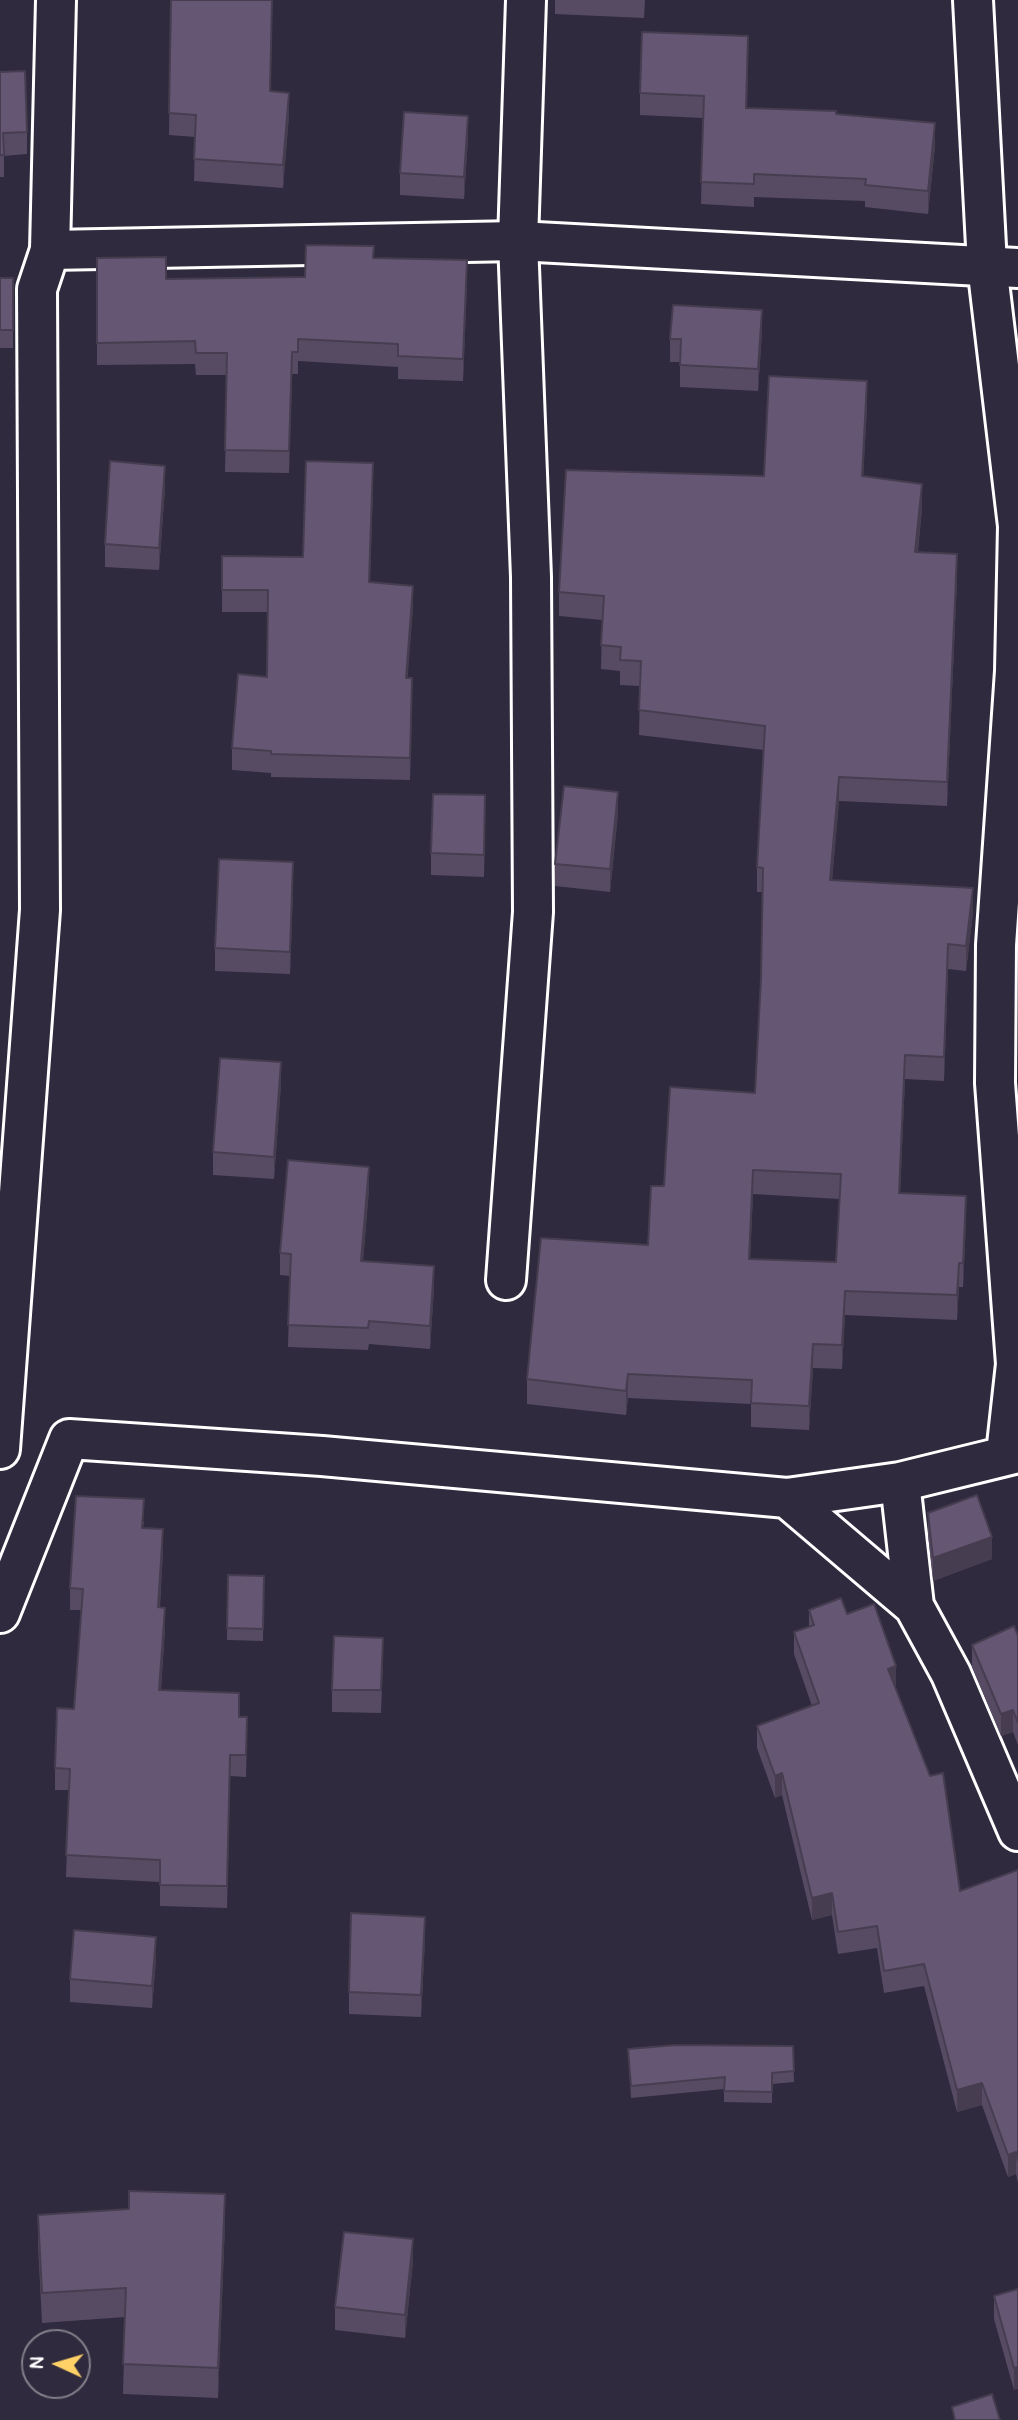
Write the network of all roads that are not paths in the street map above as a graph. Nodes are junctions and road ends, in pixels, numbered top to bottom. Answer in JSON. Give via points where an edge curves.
{"nodes":[{"id":1,"x":56,"y":0,"type":"edge"},
{"id":2,"x":526,"y":0,"type":"edge"},
{"id":3,"x":973,"y":0,"type":"edge"},
{"id":4,"x":518,"y":241,"type":"junction"},
{"id":5,"x":50,"y":250,"type":"junction"},
{"id":6,"x":1003,"y":267,"type":"edge"},
{"id":7,"x":506,"y":1280,"type":"dead end"},
{"id":8,"x":1,"y":1431,"type":"edge"},
{"id":9,"x":1012,"y":1454,"type":"edge"},
{"id":10,"x":900,"y":1482,"type":"junction"},
{"id":11,"x":788,"y":1498,"type":"junction"},
{"id":12,"x":914,"y":1606,"type":"junction"},
{"id":13,"x":0,"y":1613,"type":"edge"},
{"id":14,"x":1018,"y":1831,"type":"edge"}],
"edges":[{"from":1,"to":5,"type":"street"},
{"from":2,"to":4,"type":"street"},
{"from":3,"to":6,"type":"street"},
{"from":4,"to":5,"type":"street"},
{"from":4,"to":6,"type":"street"},
{"from":4,"to":7,"type":"street","via":[[531,577],[533,912]]},
{"from":5,"to":8,"type":"street","via":[[37,289],[40,910]]},
{"from":6,"to":9,"type":"street","via":[[1018,526],[1015,671],[996,959],[995,1083],[1016,1364]]},
{"from":9,"to":10,"type":"street"},
{"from":10,"to":11,"type":"street"},
{"from":10,"to":12,"type":"street"},
{"from":11,"to":12,"type":"street"},
{"from":11,"to":13,"type":"street","via":[[322,1456],[69,1439]]},
{"from":12,"to":14,"type":"street","via":[[951,1674]]}]}
